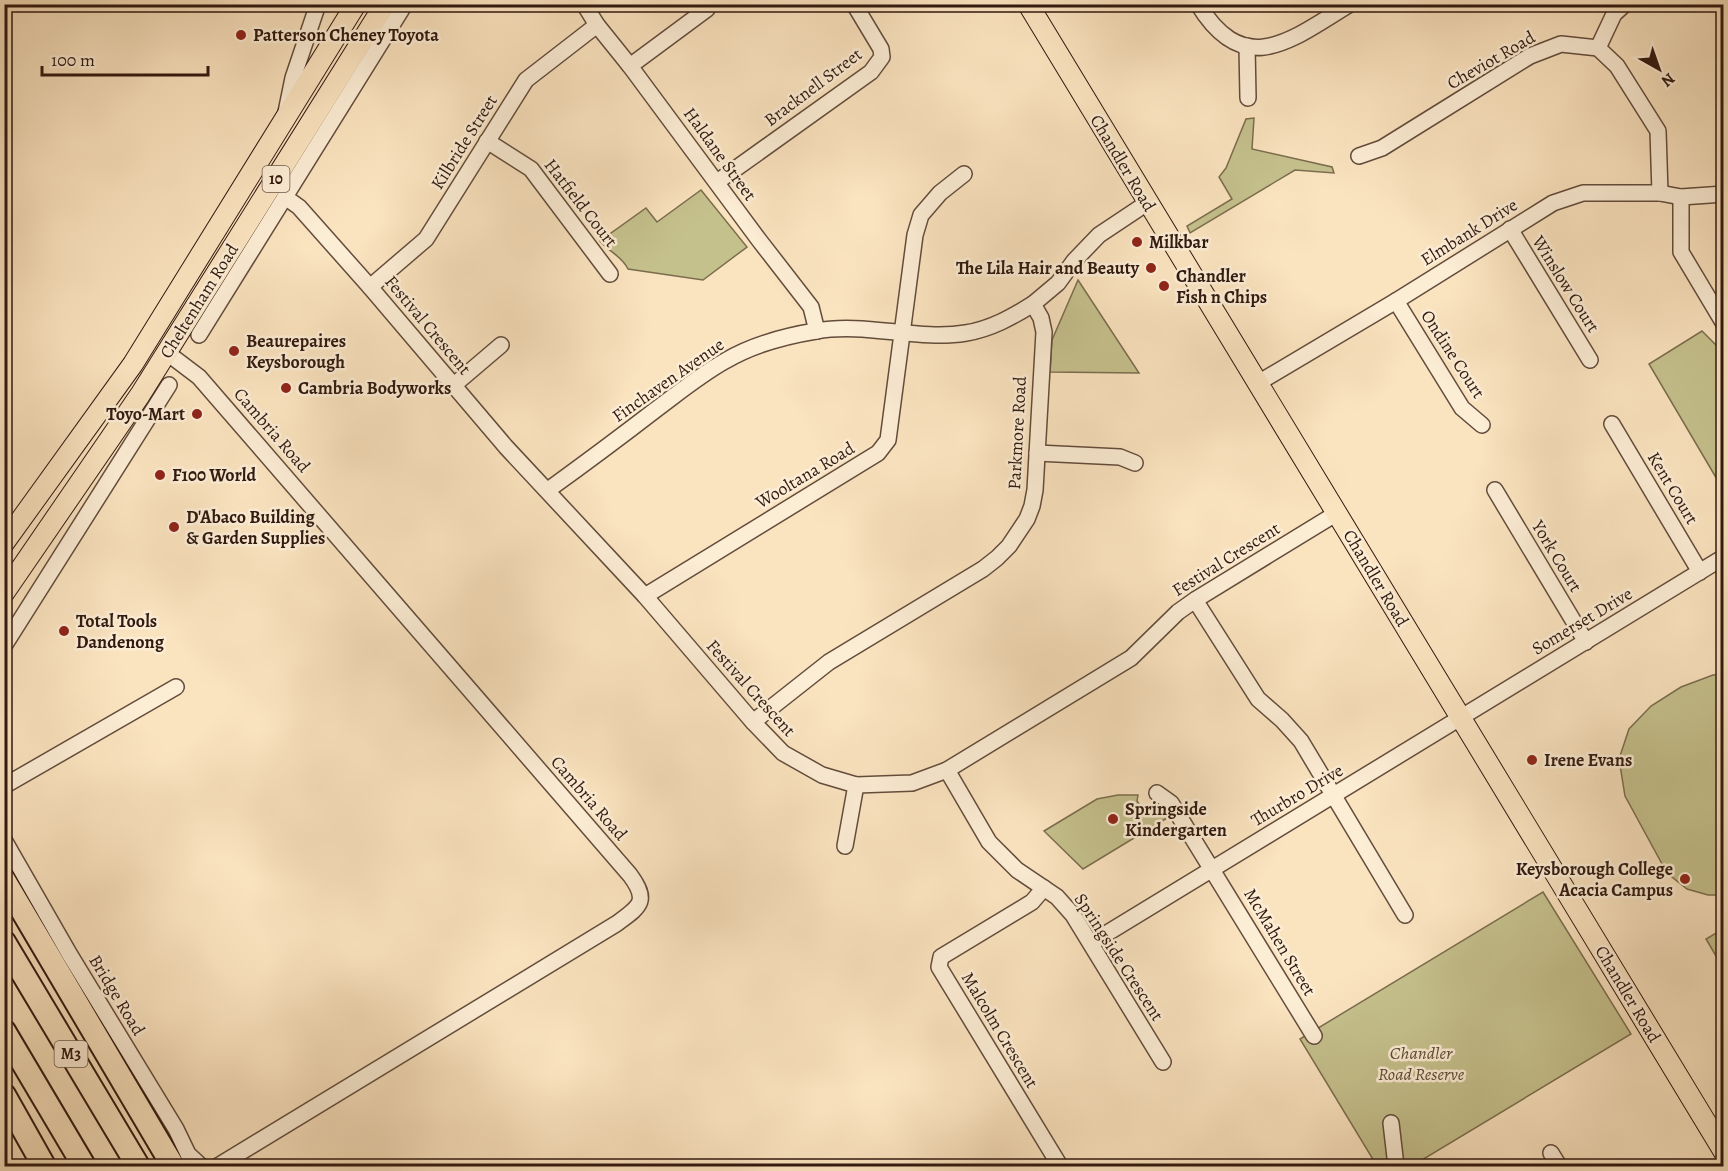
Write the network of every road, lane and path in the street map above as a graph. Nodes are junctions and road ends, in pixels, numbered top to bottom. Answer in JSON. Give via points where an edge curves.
{"nodes":[{"id":1,"x":318,"y":4,"type":"edge"},
{"id":2,"x":356,"y":4,"type":"edge"},
{"id":3,"x":385,"y":4,"type":"edge"},
{"id":4,"x":405,"y":4,"type":"edge"},
{"id":5,"x":584,"y":4,"type":"edge"},
{"id":6,"x":854,"y":4,"type":"edge"},
{"id":7,"x":1028,"y":4,"type":"edge"},
{"id":8,"x":1198,"y":4,"type":"edge"},
{"id":9,"x":1350,"y":4,"type":"edge"},
{"id":10,"x":1625,"y":4,"type":"edge"},
{"id":11,"x":706,"y":9,"type":"dead end"},
{"id":12,"x":597,"y":26,"type":"junction"},
{"id":13,"x":1247,"y":46,"type":"junction"},
{"id":14,"x":1598,"y":48,"type":"junction"},
{"id":15,"x":630,"y":66,"type":"junction"},
{"id":16,"x":1248,"y":98,"type":"dead end"},
{"id":17,"x":283,"y":124,"type":"junction"},
{"id":18,"x":487,"y":141,"type":"junction"},
{"id":19,"x":1359,"y":156,"type":"dead end"},
{"id":20,"x":964,"y":174,"type":"dead end"},
{"id":21,"x":717,"y":182,"type":"junction"},
{"id":22,"x":1659,"y":193,"type":"junction"},
{"id":23,"x":1724,"y":194,"type":"edge"},
{"id":24,"x":285,"y":197,"type":"junction"},
{"id":25,"x":1681,"y":197,"type":"junction"},
{"id":26,"x":1147,"y":203,"type":"junction"},
{"id":27,"x":1510,"y":229,"type":"junction"},
{"id":28,"x":610,"y":274,"type":"dead end"},
{"id":29,"x":370,"y":287,"type":"junction"},
{"id":30,"x":229,"y":288,"type":"junction"},
{"id":31,"x":206,"y":291,"type":"junction"},
{"id":32,"x":1396,"y":301,"type":"junction"},
{"id":33,"x":1033,"y":304,"type":"junction"},
{"id":34,"x":1724,"y":324,"type":"edge"},
{"id":35,"x":817,"y":330,"type":"junction"},
{"id":36,"x":902,"y":331,"type":"junction"},
{"id":37,"x":199,"y":335,"type":"dead end"},
{"id":38,"x":145,"y":343,"type":"junction"},
{"id":39,"x":501,"y":345,"type":"dead end"},
{"id":40,"x":166,"y":352,"type":"junction"},
{"id":41,"x":1590,"y":360,"type":"dead end"},
{"id":42,"x":1258,"y":383,"type":"junction"},
{"id":43,"x":169,"y":385,"type":"dead end"},
{"id":44,"x":454,"y":385,"type":"junction"},
{"id":45,"x":140,"y":395,"type":"junction"},
{"id":46,"x":145,"y":423,"type":"junction"},
{"id":47,"x":1612,"y":424,"type":"dead end"},
{"id":48,"x":1482,"y":425,"type":"dead end"},
{"id":49,"x":1037,"y":453,"type":"junction"},
{"id":50,"x":1136,"y":463,"type":"dead end"},
{"id":51,"x":548,"y":490,"type":"junction"},
{"id":52,"x":1495,"y":490,"type":"dead end"},
{"id":53,"x":1337,"y":513,"type":"junction"},
{"id":54,"x":4,"y":543,"type":"edge"},
{"id":55,"x":1724,"y":557,"type":"edge"},
{"id":56,"x":1700,"y":572,"type":"junction"},
{"id":57,"x":4,"y":593,"type":"edge"},
{"id":58,"x":645,"y":596,"type":"junction"},
{"id":59,"x":1195,"y":600,"type":"junction"},
{"id":60,"x":1586,"y":642,"type":"junction"},
{"id":61,"x":4,"y":646,"type":"edge"},
{"id":62,"x":176,"y":687,"type":"dead end"},
{"id":63,"x":1461,"y":717,"type":"junction"},
{"id":64,"x":753,"y":722,"type":"junction"},
{"id":65,"x":947,"y":770,"type":"junction"},
{"id":66,"x":856,"y":785,"type":"junction"},
{"id":67,"x":4,"y":786,"type":"edge"},
{"id":68,"x":1157,"y":793,"type":"dead end"},
{"id":69,"x":1335,"y":795,"type":"junction"},
{"id":70,"x":4,"y":840,"type":"edge"},
{"id":71,"x":845,"y":846,"type":"dead end"},
{"id":72,"x":1212,"y":869,"type":"junction"},
{"id":73,"x":4,"y":880,"type":"edge"},
{"id":74,"x":1044,"y":888,"type":"junction"},
{"id":75,"x":1405,"y":915,"type":"dead end"},
{"id":76,"x":4,"y":942,"type":"edge"},
{"id":77,"x":1091,"y":943,"type":"junction"},
{"id":78,"x":4,"y":1031,"type":"edge"},
{"id":79,"x":1314,"y":1036,"type":"dead end"},
{"id":80,"x":1163,"y":1062,"type":"dead end"},
{"id":81,"x":4,"y":1095,"type":"edge"},
{"id":82,"x":1391,"y":1123,"type":"dead end"},
{"id":83,"x":1724,"y":1152,"type":"edge"},
{"id":84,"x":1551,"y":1153,"type":"dead end"},
{"id":85,"x":44,"y":1167,"type":"edge"},
{"id":86,"x":84,"y":1167,"type":"edge"},
{"id":87,"x":138,"y":1167,"type":"edge"},
{"id":88,"x":173,"y":1167,"type":"edge"},
{"id":89,"x":201,"y":1167,"type":"edge"},
{"id":90,"x":218,"y":1167,"type":"edge"},
{"id":91,"x":1060,"y":1167,"type":"edge"},
{"id":92,"x":1396,"y":1167,"type":"edge"},
{"id":93,"x":1559,"y":1167,"type":"edge"}],
"edges":[{"from":1,"to":17,"type":"street","name":"Cheltenham Road","via":[[293,78]]},
{"from":2,"to":17,"type":"main road","name":"Cheltenham Road","number":"10"},
{"from":3,"to":31,"type":"main road","name":"Cheltenham Road","number":"10"},
{"from":4,"to":24,"type":"street","name":"Cheltenham Road"},
{"from":5,"to":12,"type":"street","name":"Haldane Street"},
{"from":6,"to":21,"type":"street","name":"Bracknell Street","via":[[880,49],[882,57],[877,65]]},
{"from":7,"to":26,"type":"main road","name":"Chandler Road"},
{"from":8,"to":13,"type":"street","via":[[1217,31],[1232,42]]},
{"from":9,"to":13,"type":"street","via":[[1286,42],[1268,48]]},
{"from":10,"to":14,"type":"street","via":[[1614,14]]},
{"from":11,"to":15,"type":"street"},
{"from":12,"to":15,"type":"street","name":"Haldane Street"},
{"from":12,"to":18,"type":"street","name":"Kilbride Street","via":[[526,80]]},
{"from":13,"to":16,"type":"street"},
{"from":14,"to":19,"type":"street","name":"Cheviot Road","via":[[1561,44],[1530,56],[1382,148]]},
{"from":14,"to":22,"type":"street","via":[[1617,66],[1658,131]]},
{"from":15,"to":21,"type":"street","name":"Haldane Street"},
{"from":17,"to":38,"type":"main road","name":"Cheltenham Road","number":"10"},
{"from":18,"to":28,"type":"street","name":"Hatfield Court","via":[[531,169]]},
{"from":18,"to":29,"type":"street","name":"Kilbride Street","via":[[426,238]]},
{"from":20,"to":36,"type":"street","name":"Wooltana Road","via":[[939,193],[921,215]]},
{"from":21,"to":35,"type":"street","name":"Haldane Street","via":[[811,307]]},
{"from":22,"to":25,"type":"street","name":"Elmbank Drive"},
{"from":22,"to":27,"type":"street","name":"Elmbank Drive","via":[[1583,193],[1553,204]]},
{"from":23,"to":25,"type":"street","name":"Elmbank Drive"},
{"from":24,"to":29,"type":"street","name":"Festival Crescent","via":[[299,207]]},
{"from":24,"to":30,"type":"street","name":"Cheltenham Road"},
{"from":25,"to":34,"type":"street","via":[[1681,252]]},
{"from":26,"to":33,"type":"street","via":[[1093,240],[1058,283]]},
{"from":26,"to":42,"type":"main road","name":"Chandler Road"},
{"from":27,"to":32,"type":"street","name":"Elmbank Drive"},
{"from":27,"to":41,"type":"street","name":"Winslow Court"},
{"from":29,"to":44,"type":"street","name":"Festival Crescent"},
{"from":30,"to":31,"type":"street"},
{"from":30,"to":37,"type":"street","name":"Cheltenham Road"},
{"from":31,"to":40,"type":"main road","name":"Cheltenham Road","number":"10"},
{"from":32,"to":42,"type":"street","name":"Elmbank Drive"},
{"from":32,"to":48,"type":"street","name":"Ondine Court","via":[[1462,408]]},
{"from":33,"to":36,"type":"street","name":"Finchaven Avenue","via":[[988,328],[966,333]]},
{"from":33,"to":49,"type":"street","name":"Parkmore Road","via":[[1044,332]]},
{"from":35,"to":36,"type":"street","name":"Finchaven Avenue"},
{"from":35,"to":51,"type":"street","name":"Finchaven Avenue","via":[[763,343],[725,360]]},
{"from":36,"to":58,"type":"street","name":"Wooltana Road","via":[[884,447]]},
{"from":38,"to":40,"type":"main road"},
{"from":38,"to":54,"type":"main road","name":"Cheltenham Road","number":"10"},
{"from":39,"to":44,"type":"street"},
{"from":40,"to":45,"type":"main road","name":"Cheltenham Road","number":"10"},
{"from":40,"to":90,"type":"street","name":"Cambria Road","via":[[199,377],[630,876],[642,899],[638,909],[616,924]]},
{"from":42,"to":53,"type":"main road","name":"Chandler Road"},
{"from":43,"to":46,"type":"street"},
{"from":44,"to":51,"type":"street","name":"Festival Crescent"},
{"from":45,"to":46,"type":"street"},
{"from":45,"to":57,"type":"main road","name":"Cheltenham Road","number":"10"},
{"from":46,"to":61,"type":"street"},
{"from":47,"to":56,"type":"street","name":"Kent Court"},
{"from":49,"to":50,"type":"street","via":[[1120,457]]},
{"from":49,"to":64,"type":"street","name":"Parkmore Road","via":[[1032,506],[1016,537],[997,558],[829,662]]},
{"from":51,"to":58,"type":"street","name":"Festival Crescent"},
{"from":52,"to":60,"type":"street","name":"York Court"},
{"from":53,"to":59,"type":"street","name":"Festival Crescent"},
{"from":53,"to":63,"type":"main road","name":"Chandler Road"},
{"from":55,"to":56,"type":"street","name":"Somerset Drive"},
{"from":56,"to":60,"type":"street","name":"Somerset Drive"},
{"from":58,"to":64,"type":"street","name":"Festival Crescent"},
{"from":59,"to":65,"type":"street","name":"Festival Crescent","via":[[1131,658]]},
{"from":59,"to":69,"type":"street","via":[[1258,699],[1301,741]]},
{"from":60,"to":63,"type":"street","name":"Somerset Drive"},
{"from":62,"to":67,"type":"street"},
{"from":63,"to":69,"type":"street","name":"Thurbro Drive"},
{"from":63,"to":83,"type":"main road","name":"Chandler Road"},
{"from":64,"to":66,"type":"street","name":"Festival Crescent","via":[[783,753],[822,775]]},
{"from":65,"to":66,"type":"street","name":"Festival Crescent","via":[[912,783]]},
{"from":65,"to":74,"type":"street","name":"Springside Crescent","via":[[989,842],[1017,870]]},
{"from":66,"to":71,"type":"street"},
{"from":68,"to":72,"type":"street","name":"McMahen Street","via":[[1171,803]]},
{"from":69,"to":72,"type":"street","name":"Thurbro Drive"},
{"from":69,"to":75,"type":"street"},
{"from":70,"to":89,"type":"street","name":"Bridge Road","via":[[188,1154]]},
{"from":72,"to":77,"type":"street","name":"Thurbro Drive"},
{"from":72,"to":79,"type":"street","name":"McMahen Street"},
{"from":73,"to":88,"type":"highway"},
{"from":74,"to":77,"type":"street","name":"Springside Crescent","via":[[1073,915]]},
{"from":74,"to":91,"type":"street","name":"Malcolm Crescent","via":[[1032,902],[941,957],[939,966]]},
{"from":76,"to":87,"type":"highway","number":"M3"},
{"from":77,"to":80,"type":"street","name":"Springside Crescent"},
{"from":78,"to":86,"type":"highway","number":"M3"},
{"from":81,"to":85,"type":"highway"},
{"from":82,"to":92,"type":"street"},
{"from":84,"to":93,"type":"street"}]}
